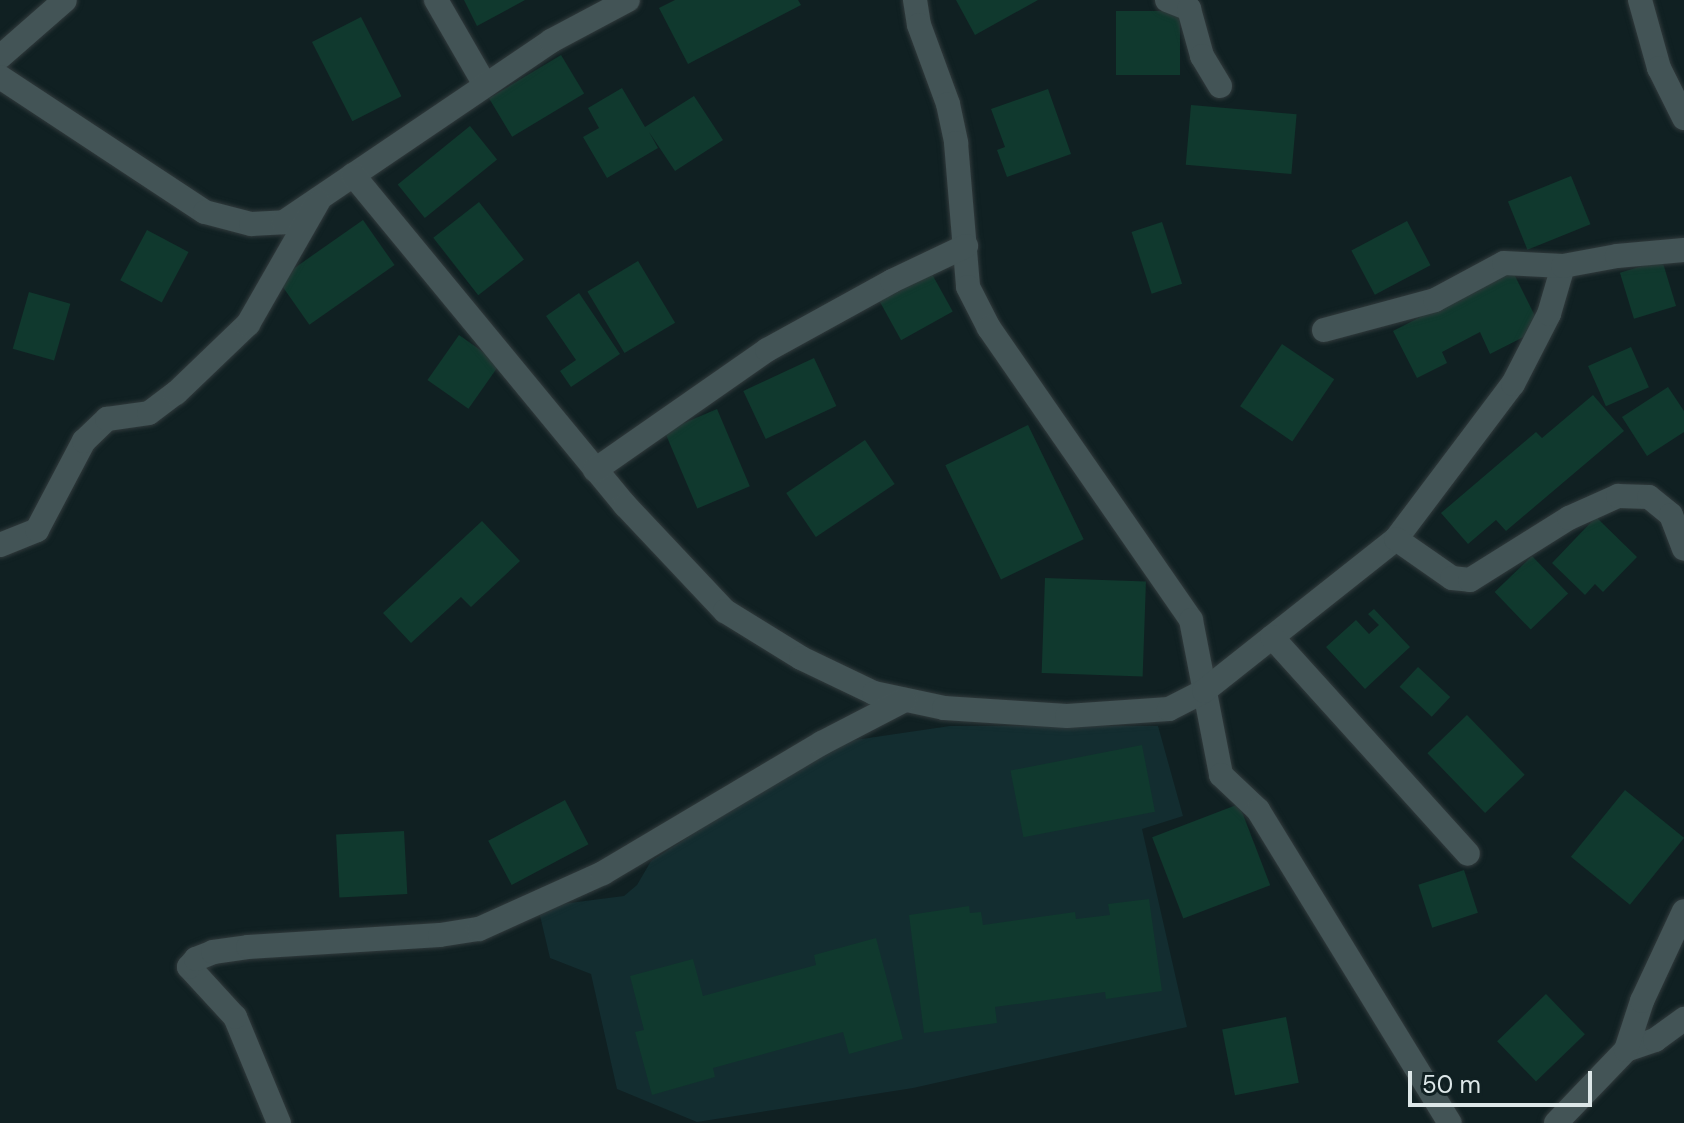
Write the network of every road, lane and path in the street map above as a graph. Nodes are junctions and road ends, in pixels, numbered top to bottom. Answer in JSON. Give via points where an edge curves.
{"nodes":[{"id":1,"x":65,"y":0,"type":"edge"},
{"id":2,"x":436,"y":0,"type":"edge"},
{"id":3,"x":628,"y":0,"type":"edge"},
{"id":4,"x":915,"y":0,"type":"edge"},
{"id":5,"x":1167,"y":0,"type":"edge"},
{"id":6,"x":1640,"y":0,"type":"edge"},
{"id":7,"x":0,"y":57,"type":"edge"},
{"id":8,"x":0,"y":77,"type":"edge"},
{"id":9,"x":485,"y":85,"type":"junction"},
{"id":10,"x":1220,"y":86,"type":"dead end"},
{"id":11,"x":1684,"y":118,"type":"edge"},
{"id":12,"x":353,"y":175,"type":"junction"},
{"id":13,"x":321,"y":196,"type":"junction"},
{"id":14,"x":966,"y":246,"type":"junction"},
{"id":15,"x":1684,"y":250,"type":"edge"},
{"id":16,"x":1563,"y":266,"type":"junction"},
{"id":17,"x":1324,"y":330,"type":"dead end"},
{"id":18,"x":595,"y":470,"type":"junction"},
{"id":19,"x":1396,"y":539,"type":"junction"},
{"id":20,"x":0,"y":545,"type":"edge"},
{"id":21,"x":1684,"y":549,"type":"edge"},
{"id":22,"x":1272,"y":637,"type":"junction"},
{"id":23,"x":1204,"y":691,"type":"junction"},
{"id":24,"x":905,"y":700,"type":"junction"},
{"id":25,"x":1468,"y":854,"type":"dead end"},
{"id":26,"x":1684,"y":911,"type":"edge"},
{"id":27,"x":1684,"y":1019,"type":"edge"},
{"id":28,"x":1626,"y":1050,"type":"junction"},
{"id":29,"x":279,"y":1123,"type":"edge"},
{"id":30,"x":1450,"y":1123,"type":"edge"},
{"id":31,"x":1556,"y":1123,"type":"edge"}],
"edges":[{"from":1,"to":7,"type":"street"},
{"from":2,"to":9,"type":"street"},
{"from":3,"to":9,"type":"street","via":[[551,41]]},
{"from":4,"to":14,"type":"street","via":[[948,104]]},
{"from":5,"to":10,"type":"street","via":[[1189,9],[1202,56]]},
{"from":6,"to":11,"type":"street","via":[[1659,68]]},
{"from":8,"to":13,"type":"street","via":[[205,212],[251,224],[284,222]]},
{"from":9,"to":12,"type":"street"},
{"from":12,"to":13,"type":"street"},
{"from":12,"to":18,"type":"street"},
{"from":13,"to":20,"type":"street","via":[[248,324],[149,413],[107,419],[84,441],[37,530]]},
{"from":14,"to":18,"type":"street","via":[[767,350]]},
{"from":14,"to":23,"type":"street","via":[[968,287],[989,328],[1191,620]]},
{"from":15,"to":16,"type":"street"},
{"from":16,"to":17,"type":"street","via":[[1504,263],[1435,300]]},
{"from":16,"to":19,"type":"street","via":[[1549,314],[1513,384]]},
{"from":18,"to":24,"type":"street","via":[[725,611],[801,658],[874,693]]},
{"from":19,"to":21,"type":"street","via":[[1452,578],[1470,580],[1569,518],[1618,496],[1649,497],[1671,515]]},
{"from":19,"to":22,"type":"street"},
{"from":22,"to":23,"type":"street"},
{"from":22,"to":25,"type":"street"},
{"from":23,"to":24,"type":"street","via":[[1169,709],[1067,716],[944,708]]},
{"from":23,"to":30,"type":"street","via":[[1221,775],[1258,810]]},
{"from":24,"to":29,"type":"street","via":[[603,873],[479,929],[248,947],[196,959],[189,967],[235,1017]]},
{"from":26,"to":28,"type":"street","via":[[1642,1001]]},
{"from":27,"to":28,"type":"street","via":[[1655,1040]]},
{"from":28,"to":31,"type":"street"}]}
